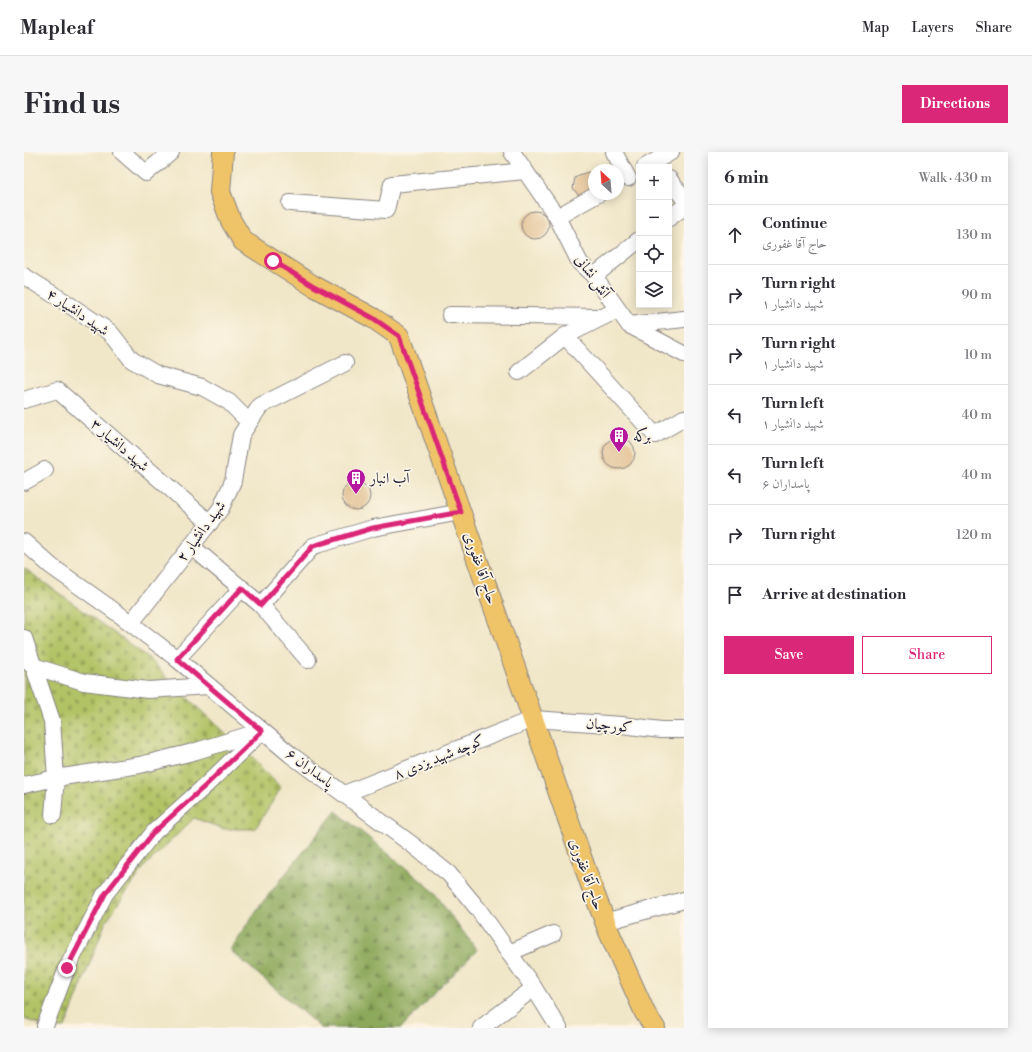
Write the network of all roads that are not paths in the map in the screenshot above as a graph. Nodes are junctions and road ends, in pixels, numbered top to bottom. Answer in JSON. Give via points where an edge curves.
{"nodes":[{"id":1,"x":122,"y":152,"type":"edge"},
{"id":2,"x":171,"y":152,"type":"edge"},
{"id":3,"x":223,"y":152,"type":"edge"},
{"id":4,"x":512,"y":152,"type":"edge"},
{"id":5,"x":614,"y":152,"type":"edge"},
{"id":6,"x":671,"y":152,"type":"edge"},
{"id":7,"x":655,"y":164,"type":"edge"},
{"id":8,"x":524,"y":171,"type":"junction"},
{"id":9,"x":628,"y":177,"type":"edge"},
{"id":10,"x":672,"y":183,"type":"edge"},
{"id":11,"x":684,"y":199,"type":"edge"},
{"id":12,"x":588,"y":200,"type":"edge"},
{"id":13,"x":290,"y":203,"type":"dead end"},
{"id":14,"x":684,"y":207,"type":"edge"},
{"id":15,"x":672,"y":216,"type":"edge"},
{"id":16,"x":557,"y":217,"type":"junction"},
{"id":17,"x":636,"y":242,"type":"edge"},
{"id":18,"x":24,"y":276,"type":"edge"},
{"id":19,"x":594,"y":276,"type":"junction"},
{"id":20,"x":610,"y":313,"type":"junction"},
{"id":21,"x":450,"y":315,"type":"dead end"},
{"id":22,"x":684,"y":319,"type":"edge"},
{"id":23,"x":629,"y":325,"type":"junction"},
{"id":24,"x":566,"y":336,"type":"junction"},
{"id":25,"x":684,"y":354,"type":"edge"},
{"id":26,"x":345,"y":363,"type":"dead end"},
{"id":27,"x":519,"y":372,"type":"dead end"},
{"id":28,"x":24,"y":400,"type":"edge"},
{"id":29,"x":684,"y":418,"type":"edge"},
{"id":30,"x":249,"y":422,"type":"junction"},
{"id":31,"x":45,"y":470,"type":"dead end"},
{"id":32,"x":24,"y":482,"type":"edge"},
{"id":33,"x":461,"y":512,"type":"junction"},
{"id":34,"x":210,"y":523,"type":"junction"},
{"id":35,"x":24,"y":542,"type":"edge"},
{"id":36,"x":191,"y":546,"type":"junction"},
{"id":37,"x":242,"y":588,"type":"junction"},
{"id":38,"x":261,"y":605,"type":"junction"},
{"id":39,"x":131,"y":623,"type":"junction"},
{"id":40,"x":24,"y":638,"type":"edge"},
{"id":41,"x":177,"y":659,"type":"junction"},
{"id":42,"x":308,"y":660,"type":"dead end"},
{"id":43,"x":29,"y":662,"type":"edge"},
{"id":44,"x":209,"y":686,"type":"junction"},
{"id":45,"x":533,"y":719,"type":"junction"},
{"id":46,"x":684,"y":730,"type":"edge"},
{"id":47,"x":262,"y":731,"type":"junction"},
{"id":48,"x":56,"y":778,"type":"junction"},
{"id":49,"x":24,"y":785,"type":"edge"},
{"id":50,"x":344,"y":794,"type":"junction"},
{"id":51,"x":54,"y":815,"type":"dead end"},
{"id":52,"x":684,"y":900,"type":"edge"},
{"id":53,"x":605,"y":922,"type":"junction"},
{"id":54,"x":553,"y":934,"type":"dead end"},
{"id":55,"x":509,"y":954,"type":"junction"},
{"id":56,"x":534,"y":988,"type":"junction"},
{"id":57,"x":650,"y":1020,"type":"edge"},
{"id":58,"x":45,"y":1026,"type":"dead end"},
{"id":59,"x":481,"y":1028,"type":"edge"},
{"id":60,"x":559,"y":1028,"type":"edge"},
{"id":61,"x":664,"y":1028,"type":"edge"}],
"edges":[{"from":1,"to":2,"type":"street","via":[[146,172]]},
{"from":3,"to":33,"type":"main road","name":"حاج آقا غفوری","via":[[220,192],[231,221],[243,241],[399,336]]},
{"from":4,"to":8,"type":"street","name":"آتش نشانی"},
{"from":5,"to":9,"type":"street"},
{"from":6,"to":7,"type":"street"},
{"from":8,"to":13,"type":"street","via":[[392,184],[386,210]]},
{"from":8,"to":16,"type":"street","name":"آتش نشانی"},
{"from":10,"to":11,"type":"street"},
{"from":12,"to":16,"type":"street"},
{"from":14,"to":15,"type":"street"},
{"from":16,"to":19,"type":"street","name":"آتش نشانی","via":[[580,263]]},
{"from":17,"to":19,"type":"street"},
{"from":18,"to":30,"type":"street","name":"شهید دانشیار ۴","via":[[110,332],[132,360],[158,375],[202,387],[229,402]]},
{"from":19,"to":20,"type":"street","name":"آتش نشانی"},
{"from":20,"to":21,"type":"street"},
{"from":20,"to":23,"type":"street","name":"آتش نشانی"},
{"from":20,"to":24,"type":"street"},
{"from":22,"to":23,"type":"street"},
{"from":23,"to":25,"type":"street","name":"آتش نشانی"},
{"from":24,"to":27,"type":"street"},
{"from":24,"to":29,"type":"street","via":[[655,435]]},
{"from":26,"to":30,"type":"street","name":"شهید دانشیار ۲","via":[[260,406]]},
{"from":28,"to":34,"type":"street","name":"شهید دانشیار ۳","via":[[57,390]]},
{"from":30,"to":34,"type":"street","name":"شهید دانشیار ۲","via":[[241,435],[232,481],[221,508]]},
{"from":31,"to":32,"type":"street"},
{"from":33,"to":38,"type":"street","via":[[373,528],[313,546]]},
{"from":33,"to":45,"type":"main road","name":"حاج آقا غفوری"},
{"from":34,"to":36,"type":"street","name":"شهید دانشیار ۲"},
{"from":35,"to":39,"type":"street","name":"پاسداران ۶","via":[[51,566]]},
{"from":36,"to":37,"type":"street"},
{"from":36,"to":39,"type":"street","name":"شهید دانشیار ۲"},
{"from":37,"to":38,"type":"street"},
{"from":37,"to":41,"type":"street"},
{"from":38,"to":42,"type":"street"},
{"from":39,"to":41,"type":"street","name":"پاسداران ۶"},
{"from":40,"to":43,"type":"street"},
{"from":41,"to":44,"type":"street","name":"پاسداران ۶"},
{"from":43,"to":44,"type":"street","via":[[84,682],[148,690]]},
{"from":43,"to":48,"type":"street","via":[[52,721]]},
{"from":44,"to":47,"type":"street","name":"پاسداران ۶"},
{"from":45,"to":46,"type":"street","name":"کورچیان"},
{"from":45,"to":50,"type":"street","name":"کوچه شهید یزدی ۸"},
{"from":45,"to":53,"type":"main road","name":"حاج آقا غفوری"},
{"from":47,"to":48,"type":"street","via":[[140,765]]},
{"from":47,"to":50,"type":"street","name":"پاسداران ۶"},
{"from":47,"to":58,"type":"street","via":[[154,832],[105,894],[67,968]]},
{"from":48,"to":49,"type":"street"},
{"from":48,"to":51,"type":"street"},
{"from":50,"to":55,"type":"street","name":"پاسداران ۶","via":[[449,874],[478,909]]},
{"from":52,"to":53,"type":"street"},
{"from":53,"to":57,"type":"main road","name":"حاج آقا غفوری"},
{"from":54,"to":55,"type":"street"},
{"from":55,"to":56,"type":"street","name":"پاسداران ۶"},
{"from":56,"to":59,"type":"street"},
{"from":56,"to":60,"type":"street","name":"پاسداران ۶"},
{"from":57,"to":61,"type":"main road","name":"حاج آقا غفوری"}]}
